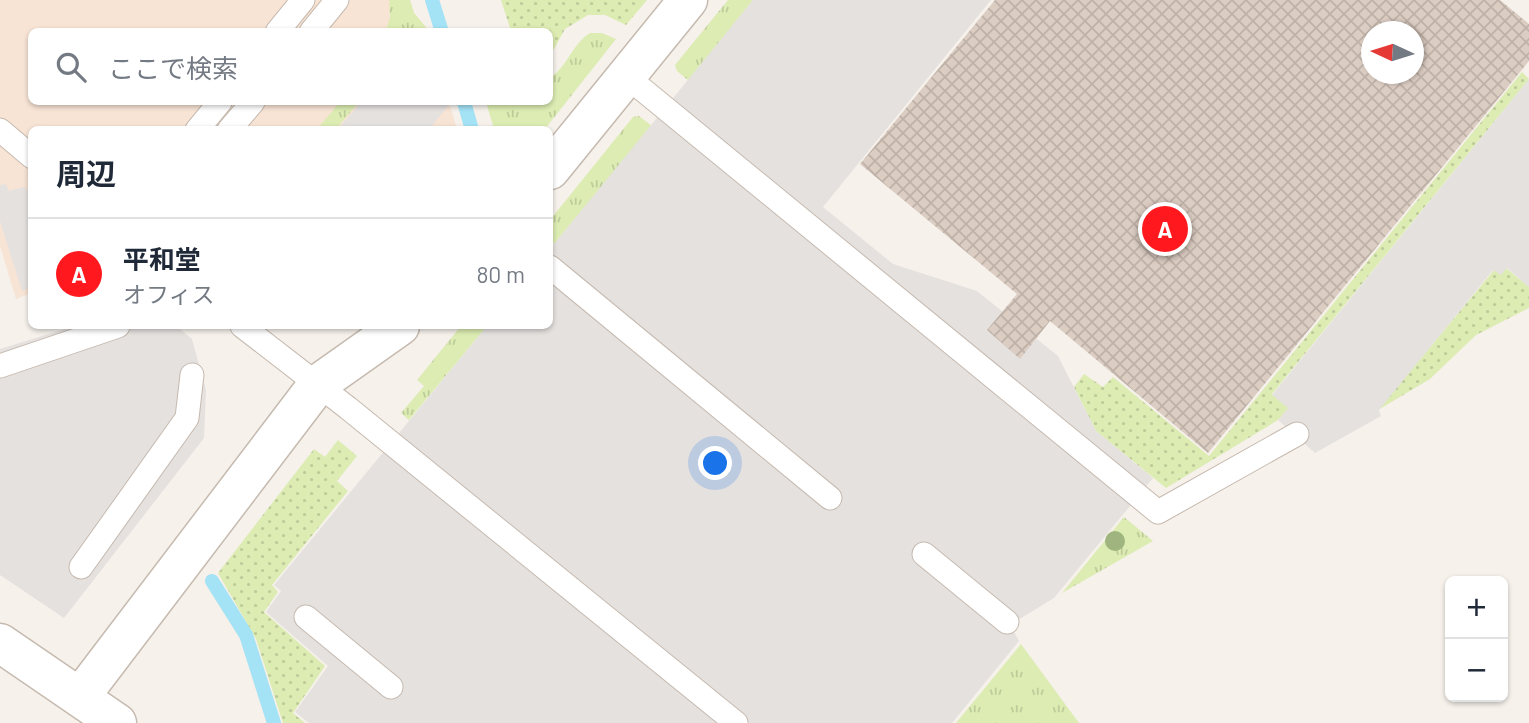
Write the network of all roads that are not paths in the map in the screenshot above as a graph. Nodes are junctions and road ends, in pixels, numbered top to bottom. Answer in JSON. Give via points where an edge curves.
{"nodes":[{"id":1,"x":303,"y":0,"type":"edge"},
{"id":2,"x":337,"y":0,"type":"edge"},
{"id":3,"x":688,"y":0,"type":"edge"},
{"id":4,"x":280,"y":28,"type":"edge"},
{"id":5,"x":314,"y":28,"type":"edge"},
{"id":6,"x":626,"y":76,"type":"junction"},
{"id":7,"x":218,"y":105,"type":"edge"},
{"id":8,"x":250,"y":105,"type":"edge"},
{"id":9,"x":200,"y":126,"type":"edge"},
{"id":10,"x":232,"y":126,"type":"edge"},
{"id":11,"x":0,"y":130,"type":"edge"},
{"id":12,"x":28,"y":154,"type":"edge"},
{"id":13,"x":553,"y":166,"type":"edge"},
{"id":14,"x":553,"y":269,"type":"edge"},
{"id":15,"x":109,"y":329,"type":"edge"},
{"id":16,"x":246,"y":329,"type":"edge"},
{"id":17,"x":396,"y":329,"type":"edge"},
{"id":18,"x":0,"y":366,"type":"edge"},
{"id":19,"x":192,"y":376,"type":"dead end"},
{"id":20,"x":317,"y":384,"type":"junction"},
{"id":21,"x":1297,"y":434,"type":"dead end"},
{"id":22,"x":830,"y":498,"type":"dead end"},
{"id":23,"x":925,"y":554,"type":"dead end"},
{"id":24,"x":81,"y":567,"type":"dead end"},
{"id":25,"x":306,"y":617,"type":"dead end"},
{"id":26,"x":1007,"y":622,"type":"dead end"},
{"id":27,"x":0,"y":643,"type":"edge"},
{"id":28,"x":391,"y":687,"type":"dead end"},
{"id":29,"x":80,"y":697,"type":"junction"},
{"id":30,"x":117,"y":723,"type":"edge"},
{"id":31,"x":736,"y":723,"type":"edge"}],
"edges":[{"from":1,"to":4,"type":"lane"},
{"from":2,"to":5,"type":"lane"},
{"from":3,"to":6,"type":"street"},
{"from":6,"to":13,"type":"street"},
{"from":6,"to":21,"type":"lane","via":[[1158,512]]},
{"from":7,"to":9,"type":"lane"},
{"from":8,"to":10,"type":"lane"},
{"from":11,"to":12,"type":"lane"},
{"from":14,"to":22,"type":"lane"},
{"from":15,"to":18,"type":"lane"},
{"from":16,"to":20,"type":"lane"},
{"from":17,"to":20,"type":"street"},
{"from":19,"to":24,"type":"lane","via":[[187,418]]},
{"from":20,"to":29,"type":"street"},
{"from":20,"to":31,"type":"lane"},
{"from":23,"to":26,"type":"lane"},
{"from":25,"to":28,"type":"lane"},
{"from":27,"to":29,"type":"street"},
{"from":29,"to":30,"type":"street"}]}
